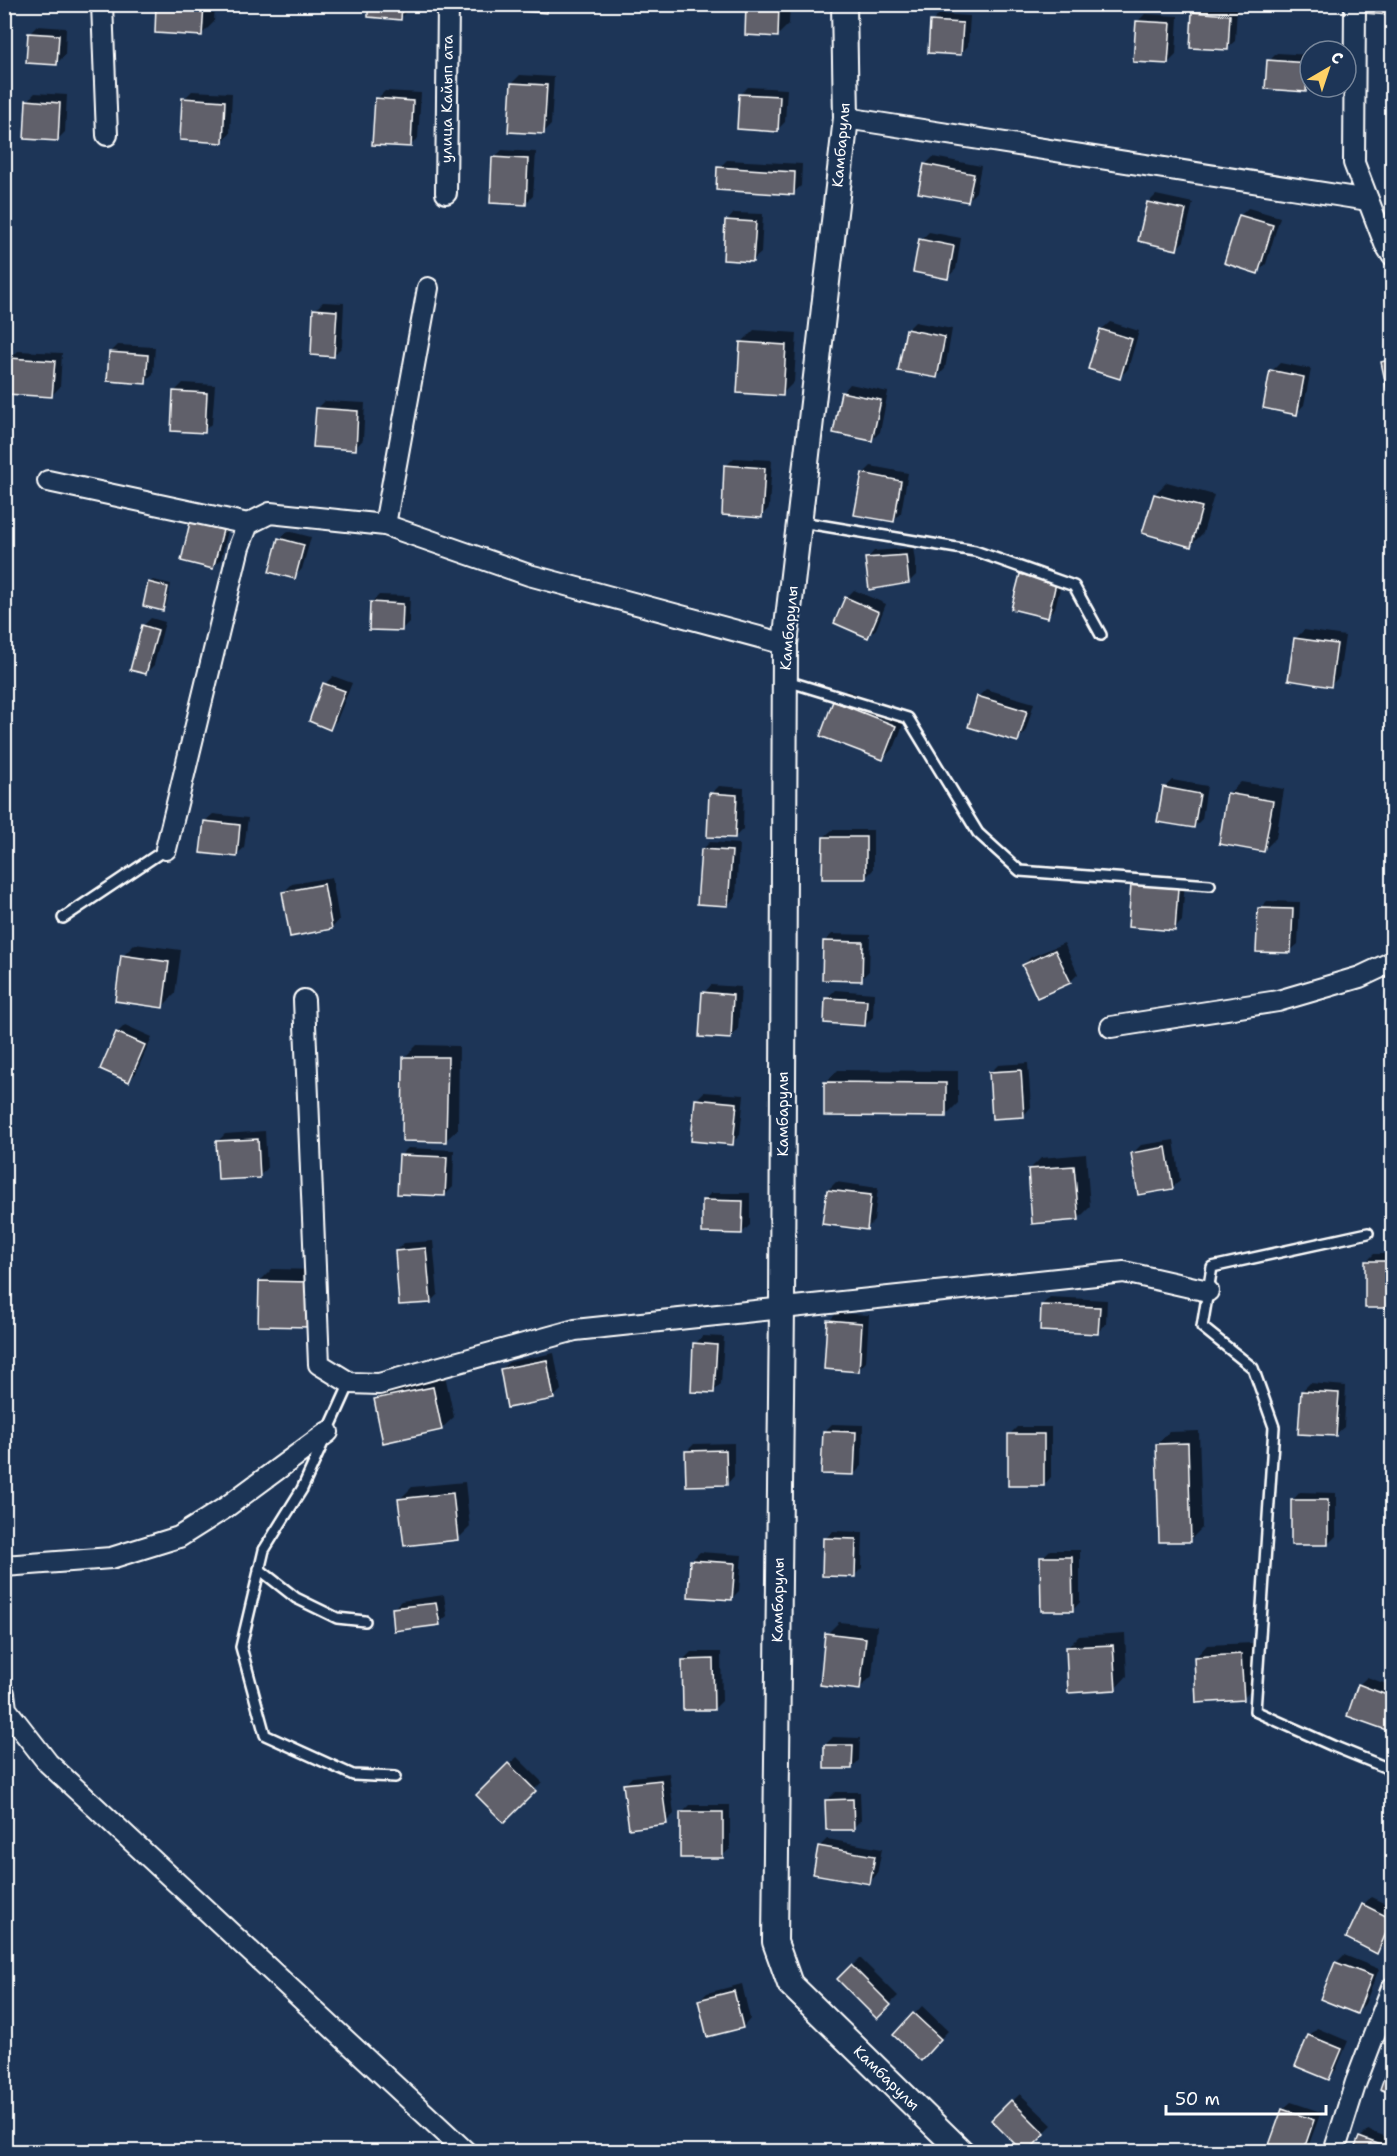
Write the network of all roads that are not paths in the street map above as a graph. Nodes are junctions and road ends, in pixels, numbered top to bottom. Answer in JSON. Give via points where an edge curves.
{"nodes":[{"id":1,"x":102,"y":4,"type":"edge"},
{"id":2,"x":448,"y":4,"type":"edge"},
{"id":3,"x":844,"y":4,"type":"edge"},
{"id":4,"x":1355,"y":4,"type":"edge"},
{"id":5,"x":846,"y":118,"type":"junction"},
{"id":6,"x":106,"y":135,"type":"dead end"},
{"id":7,"x":446,"y":193,"type":"dead end"},
{"id":8,"x":1368,"y":200,"type":"junction"},
{"id":9,"x":1392,"y":255,"type":"edge"},
{"id":10,"x":428,"y":288,"type":"dead end"},
{"id":11,"x":48,"y":481,"type":"dead end"},
{"id":12,"x":799,"y":522,"type":"junction"},
{"id":13,"x":249,"y":524,"type":"junction"},
{"id":14,"x":385,"y":525,"type":"junction"},
{"id":15,"x":1101,"y":635,"type":"dead end"},
{"id":16,"x":785,"y":644,"type":"junction"},
{"id":17,"x":784,"y":680,"type":"junction"},
{"id":18,"x":166,"y":849,"type":"joint"},
{"id":19,"x":1210,"y":885,"type":"dead end"},
{"id":20,"x":63,"y":918,"type":"dead end"},
{"id":21,"x":1392,"y":962,"type":"edge"},
{"id":22,"x":304,"y":1000,"type":"dead end"},
{"id":23,"x":1111,"y":1027,"type":"dead end"},
{"id":24,"x":1368,"y":1233,"type":"dead end"},
{"id":25,"x":1208,"y":1291,"type":"junction"},
{"id":26,"x":782,"y":1307,"type":"junction"},
{"id":27,"x":350,"y":1383,"type":"junction"},
{"id":28,"x":328,"y":1432,"type":"junction"},
{"id":29,"x":4,"y":1566,"type":"edge"},
{"id":30,"x":259,"y":1569,"type":"junction"},
{"id":31,"x":365,"y":1621,"type":"dead end"},
{"id":32,"x":5,"y":1704,"type":"edge"},
{"id":33,"x":1392,"y":1770,"type":"edge"},
{"id":34,"x":395,"y":1777,"type":"dead end"},
{"id":35,"x":1392,"y":1988,"type":"edge"},
{"id":36,"x":466,"y":2151,"type":"edge"},
{"id":37,"x":962,"y":2151,"type":"edge"},
{"id":38,"x":1334,"y":2151,"type":"edge"}],
"edges":[{"from":1,"to":6,"type":"street"},
{"from":2,"to":7,"type":"street","name":"улица Кайып ата"},
{"from":3,"to":5,"type":"street","name":"Камбарулы"},
{"from":4,"to":8,"type":"street","via":[[1353,163]]},
{"from":5,"to":8,"type":"street"},
{"from":5,"to":12,"type":"street","name":"Камбарулы"},
{"from":8,"to":9,"type":"street"},
{"from":10,"to":14,"type":"street"},
{"from":11,"to":13,"type":"street"},
{"from":12,"to":15,"type":"lane","via":[[975,551],[1074,586]]},
{"from":12,"to":16,"type":"street","name":"Камбарулы"},
{"from":13,"to":14,"type":"street","via":[[270,513]]},
{"from":13,"to":18,"type":"street","via":[[239,547]]},
{"from":14,"to":16,"type":"street","via":[[529,575]]},
{"from":16,"to":17,"type":"street","name":"Камбарулы"},
{"from":17,"to":19,"type":"lane","via":[[908,718],[978,832],[1020,871]]},
{"from":17,"to":26,"type":"street","name":"Камбарулы"},
{"from":18,"to":20,"type":"lane"},
{"from":21,"to":23,"type":"street","via":[[1360,977],[1278,1001]]},
{"from":22,"to":27,"type":"street","via":[[319,1364]]},
{"from":24,"to":25,"type":"lane","via":[[1212,1267]]},
{"from":25,"to":26,"type":"street","via":[[1124,1272]]},
{"from":25,"to":33,"type":"lane","via":[[1202,1327],[1253,1368],[1275,1426],[1255,1710]]},
{"from":26,"to":27,"type":"street","via":[[575,1330],[379,1384]]},
{"from":26,"to":37,"type":"street","name":"Камбарулы","via":[[774,1942],[790,1984]]},
{"from":27,"to":28,"type":"lane"},
{"from":28,"to":29,"type":"street","via":[[179,1538],[111,1558]]},
{"from":28,"to":30,"type":"lane","via":[[302,1489],[264,1550]]},
{"from":30,"to":31,"type":"lane","via":[[306,1603],[337,1618]]},
{"from":30,"to":34,"type":"lane","via":[[241,1647],[265,1735],[352,1775]]},
{"from":32,"to":36,"type":"street","via":[[48,1763]]},
{"from":35,"to":38,"type":"street"}]}
